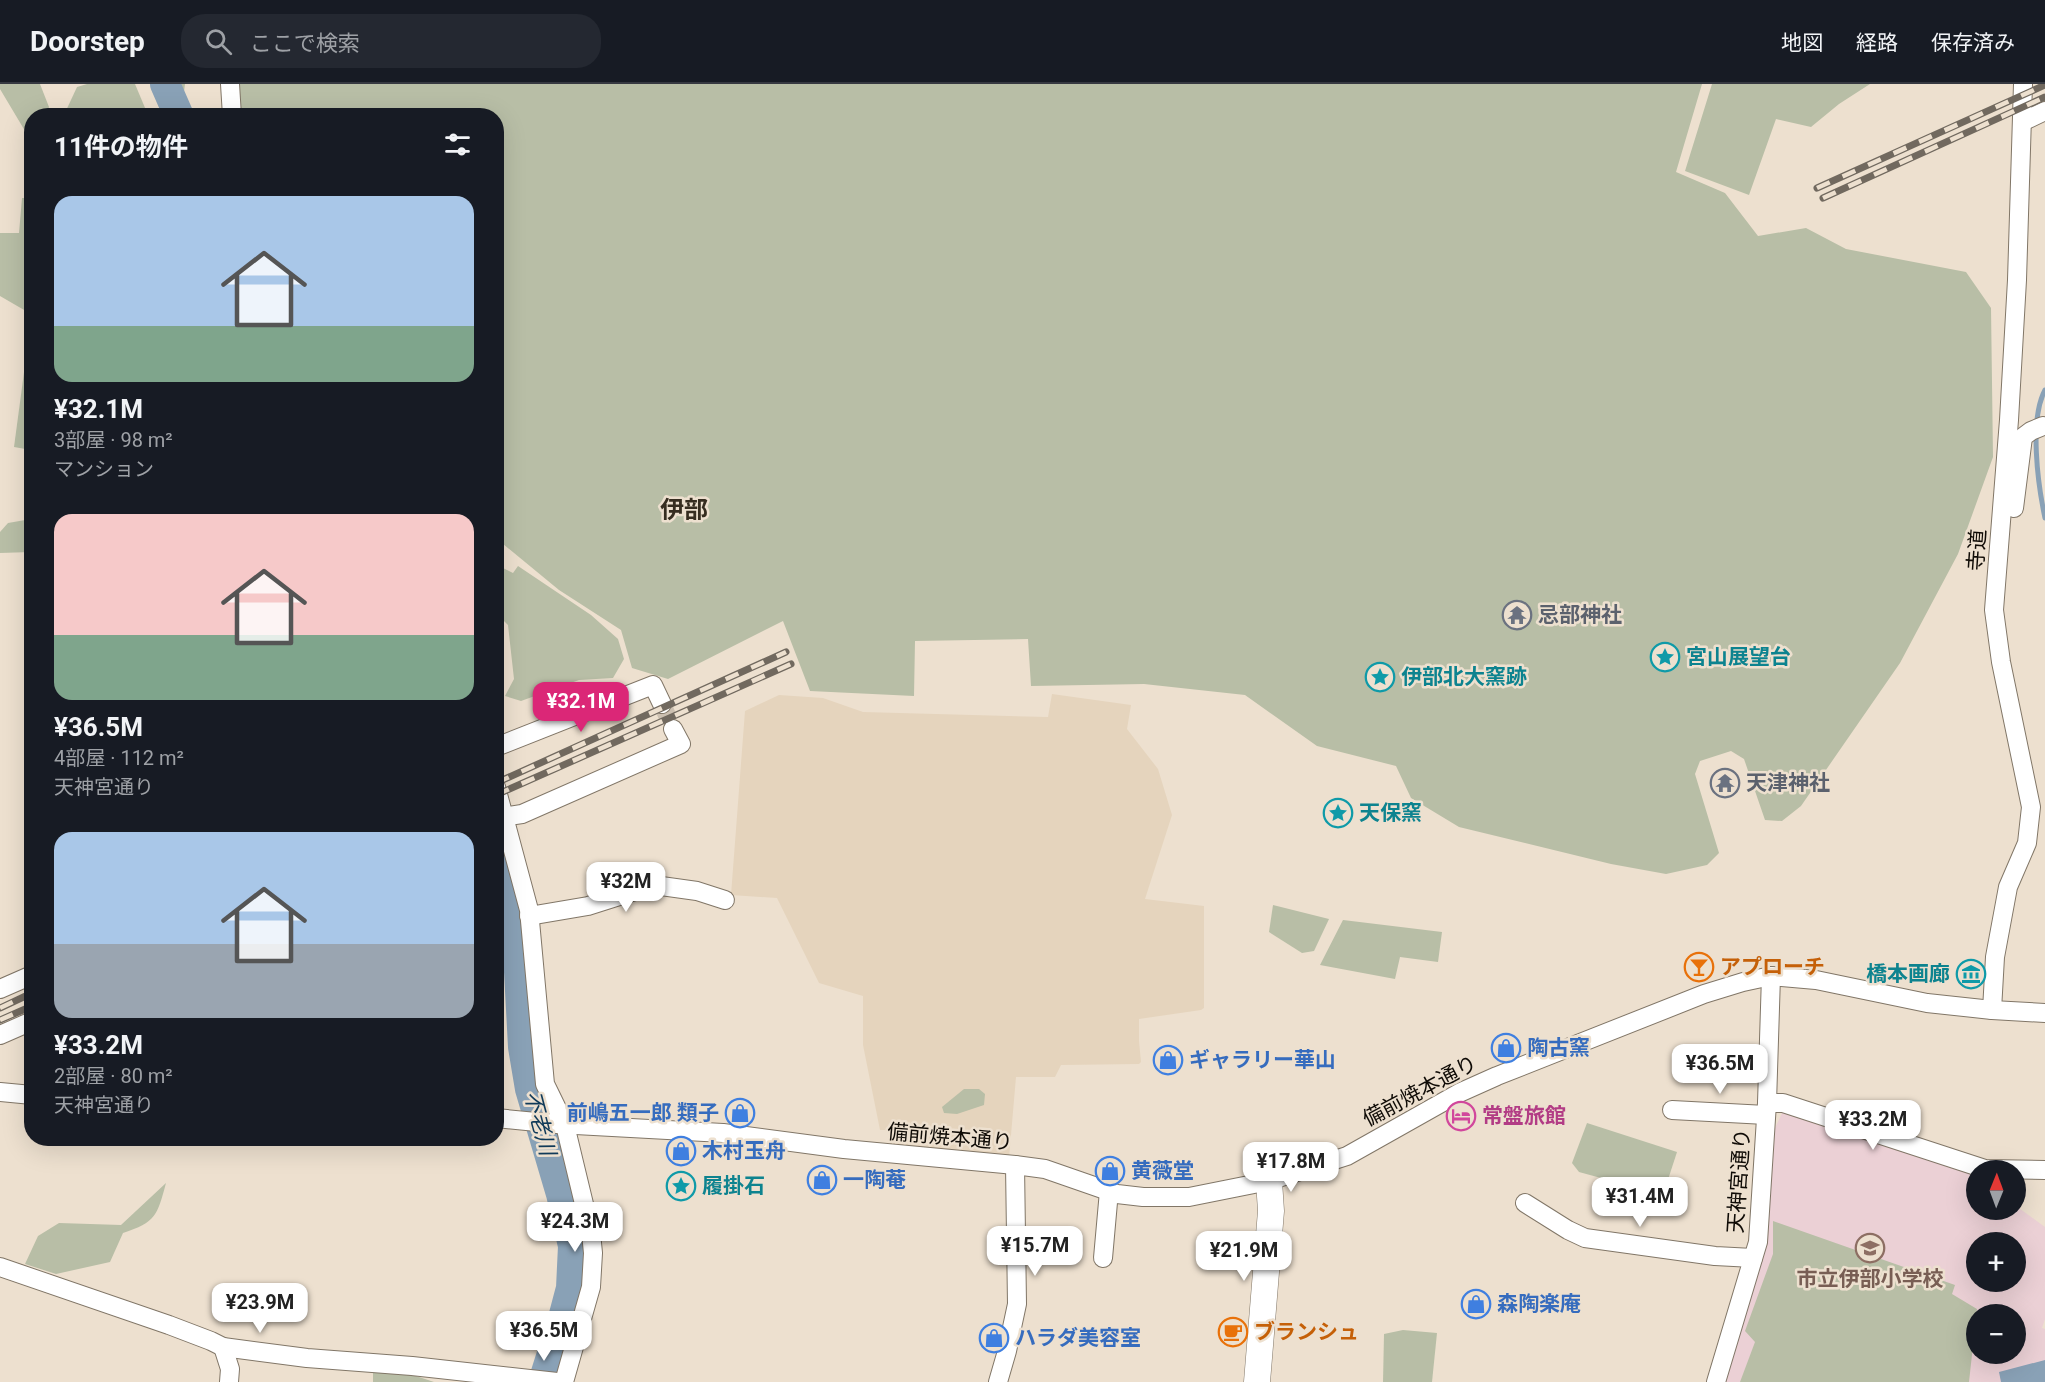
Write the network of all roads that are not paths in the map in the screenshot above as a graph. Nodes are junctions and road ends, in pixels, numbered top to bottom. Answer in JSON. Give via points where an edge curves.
{"nodes":[{"id":1,"x":230,"y":84,"type":"edge"},
{"id":2,"x":2023,"y":84,"type":"edge"},
{"id":3,"x":232,"y":108,"type":"edge"},
{"id":4,"x":2042,"y":112,"type":"edge"},
{"id":5,"x":2022,"y":122,"type":"junction"},
{"id":6,"x":2037,"y":429,"type":"dead end"},
{"id":7,"x":1997,"y":584,"type":"junction"},
{"id":8,"x":662,"y":704,"type":"tunnel mouth"},
{"id":9,"x":673,"y":729,"type":"tunnel mouth"},
{"id":10,"x":504,"y":744,"type":"edge"},
{"id":11,"x":504,"y":816,"type":"edge"},
{"id":12,"x":504,"y":825,"type":"edge"},
{"id":13,"x":725,"y":900,"type":"dead end"},
{"id":14,"x":529,"y":916,"type":"junction"},
{"id":15,"x":1771,"y":976,"type":"junction"},
{"id":16,"x":24,"y":978,"type":"edge"},
{"id":17,"x":0,"y":989,"type":"edge"},
{"id":18,"x":1992,"y":1010,"type":"junction"},
{"id":19,"x":2045,"y":1013,"type":"edge"},
{"id":20,"x":24,"y":1024,"type":"edge"},
{"id":21,"x":0,"y":1035,"type":"edge"},
{"id":22,"x":0,"y":1092,"type":"edge"},
{"id":23,"x":24,"y":1094,"type":"edge"},
{"id":24,"x":1767,"y":1109,"type":"junction"},
{"id":25,"x":1672,"y":1110,"type":"dead end"},
{"id":26,"x":504,"y":1119,"type":"edge"},
{"id":27,"x":561,"y":1125,"type":"junction"},
{"id":28,"x":1015,"y":1165,"type":"junction"},
{"id":29,"x":2045,"y":1170,"type":"edge"},
{"id":30,"x":1269,"y":1181,"type":"junction"},
{"id":31,"x":1109,"y":1191,"type":"junction"},
{"id":32,"x":1525,"y":1203,"type":"dead end"},
{"id":33,"x":1103,"y":1257,"type":"dead end"},
{"id":34,"x":1754,"y":1258,"type":"junction"},
{"id":35,"x":0,"y":1267,"type":"edge"},
{"id":36,"x":223,"y":1347,"type":"junction"},
{"id":37,"x":526,"y":1380,"type":"edge"},
{"id":38,"x":229,"y":1382,"type":"edge"},
{"id":39,"x":557,"y":1382,"type":"edge"},
{"id":40,"x":564,"y":1382,"type":"edge"},
{"id":41,"x":998,"y":1382,"type":"edge"},
{"id":42,"x":1257,"y":1382,"type":"edge"},
{"id":43,"x":1716,"y":1382,"type":"edge"}],
"edges":[{"from":1,"to":3,"type":"street"},
{"from":2,"to":5,"type":"street","name":"寺道"},
{"from":4,"to":5,"type":"street"},
{"from":5,"to":7,"type":"street","name":"寺道","via":[[2013,350]]},
{"from":6,"to":7,"type":"street","via":[[2023,437],[2006,571]]},
{"from":7,"to":18,"type":"street","name":"寺道","via":[[1994,610],[2001,662],[2031,807],[2027,843],[2008,886],[1995,957]]},
{"from":8,"to":10,"type":"street","via":[[652,685]]},
{"from":9,"to":11,"type":"street","via":[[681,744],[522,814]]},
{"from":12,"to":14,"type":"street","via":[[511,839]]},
{"from":13,"to":14,"type":"street","via":[[697,891],[654,885],[588,906]]},
{"from":14,"to":27,"type":"street","via":[[545,1084]]},
{"from":15,"to":18,"type":"street","name":"備前焼本通り"},
{"from":15,"to":24,"type":"street","name":"天神宮通り"},
{"from":15,"to":30,"type":"street","name":"備前焼本通り","via":[[1704,994],[1497,1076],[1347,1156]]},
{"from":16,"to":17,"type":"street"},
{"from":18,"to":19,"type":"street","name":"備前焼本通り"},
{"from":20,"to":21,"type":"street"},
{"from":22,"to":23,"type":"street"},
{"from":24,"to":25,"type":"street"},
{"from":24,"to":29,"type":"street","via":[[1783,1103],[1985,1169]]},
{"from":24,"to":34,"type":"street","name":"天神宮通り"},
{"from":26,"to":27,"type":"street","name":"備前焼本通り"},
{"from":27,"to":28,"type":"street","name":"備前焼本通り","via":[[723,1133],[895,1155]]},
{"from":27,"to":40,"type":"street","via":[[593,1253],[591,1287]]},
{"from":28,"to":31,"type":"street","name":"備前焼本通り","via":[[1045,1169]]},
{"from":28,"to":41,"type":"street","via":[[1017,1304]]},
{"from":30,"to":31,"type":"street","name":"備前焼本通り","via":[[1189,1197],[1143,1197]]},
{"from":30,"to":42,"type":"street","via":[[1271,1211]]},
{"from":31,"to":33,"type":"street"},
{"from":32,"to":34,"type":"street","via":[[1585,1238]]},
{"from":34,"to":43,"type":"street","name":"天神宮通り"},
{"from":35,"to":36,"type":"street"},
{"from":36,"to":37,"type":"street"},
{"from":36,"to":38,"type":"street","via":[[230,1369]]},
{"from":37,"to":39,"type":"street"}]}
